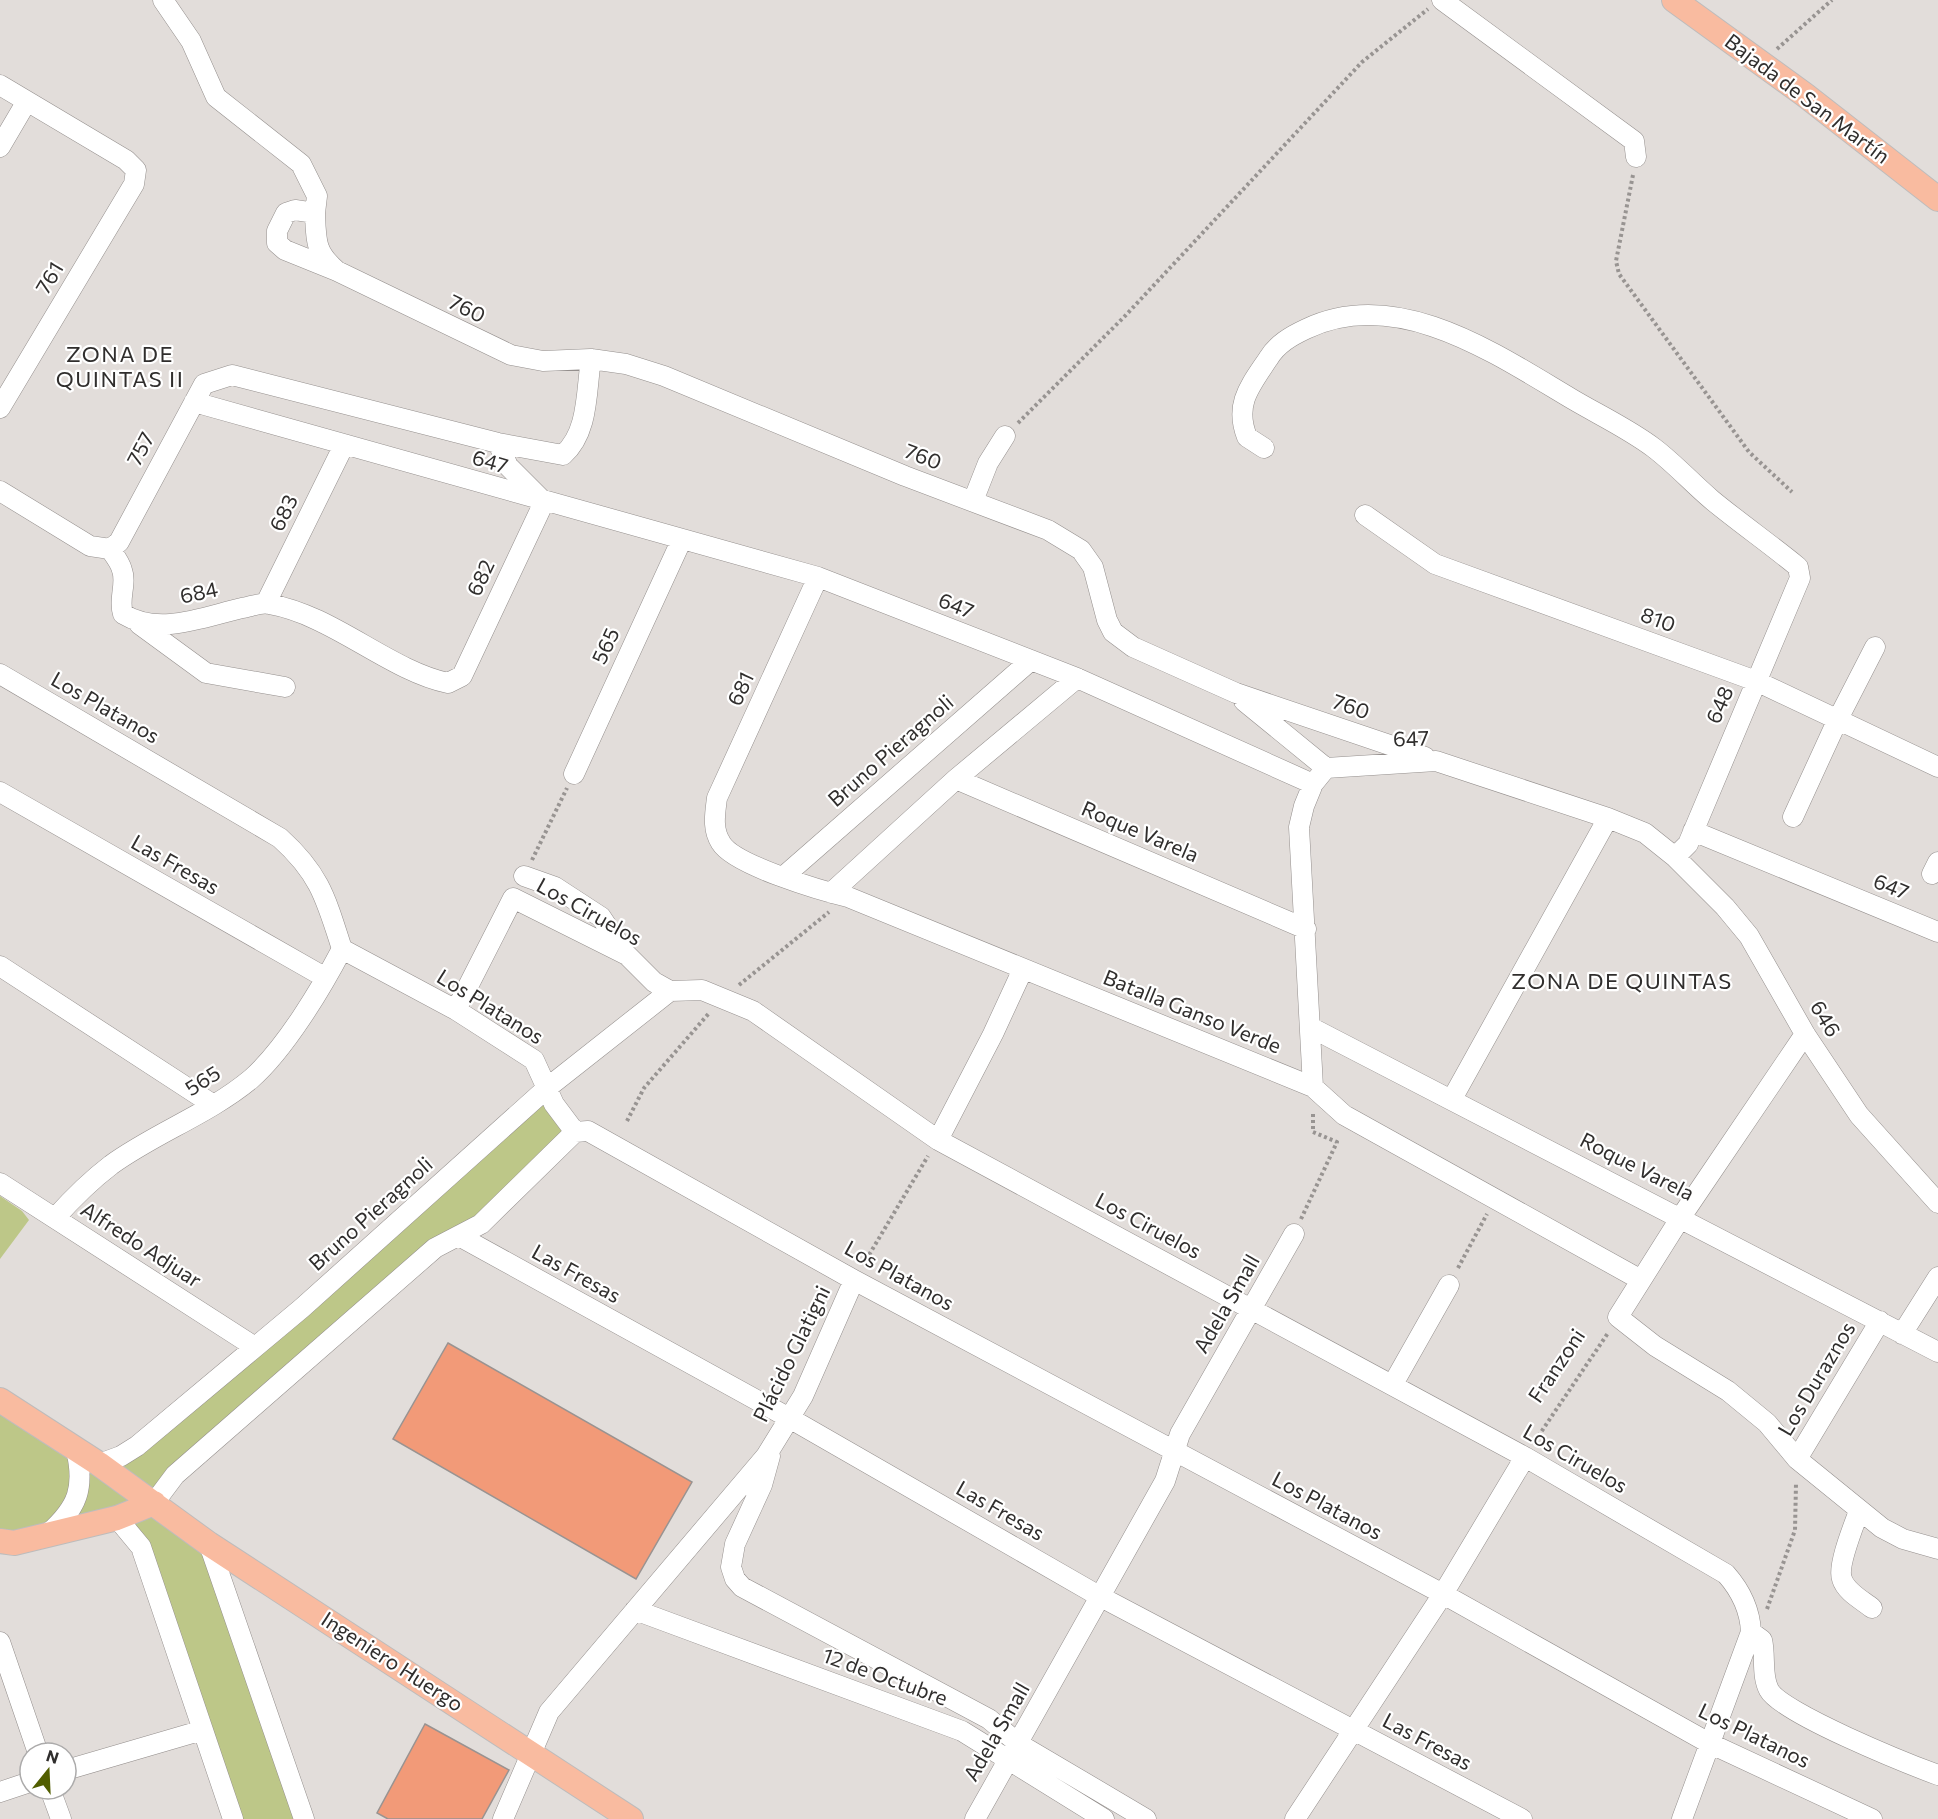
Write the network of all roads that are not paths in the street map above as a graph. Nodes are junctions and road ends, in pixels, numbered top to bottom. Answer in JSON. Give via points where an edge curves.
{"nodes":[{"id":1,"x":163,"y":0,"type":"edge"},
{"id":2,"x":1674,"y":0,"type":"edge"},
{"id":3,"x":1436,"y":3,"type":"edge"},
{"id":4,"x":0,"y":86,"type":"edge"},
{"id":5,"x":27,"y":101,"type":"junction"},
{"id":6,"x":0,"y":147,"type":"edge"},
{"id":7,"x":1636,"y":157,"type":"road end"},
{"id":8,"x":1938,"y":199,"type":"edge"},
{"id":9,"x":315,"y":213,"type":"junction"},
{"id":10,"x":337,"y":271,"type":"junction"},
{"id":11,"x":591,"y":359,"type":"junction"},
{"id":12,"x":194,"y":402,"type":"junction"},
{"id":13,"x":0,"y":408,"type":"edge"},
{"id":14,"x":1005,"y":436,"type":"road end"},
{"id":15,"x":498,"y":443,"type":"junction"},
{"id":16,"x":344,"y":445,"type":"junction"},
{"id":17,"x":1264,"y":448,"type":"dead end"},
{"id":18,"x":0,"y":491,"type":"edge"},
{"id":19,"x":973,"y":501,"type":"junction"},
{"id":20,"x":544,"y":502,"type":"junction"},
{"id":21,"x":1365,"y":515,"type":"dead end"},
{"id":22,"x":682,"y":539,"type":"junction"},
{"id":23,"x":110,"y":549,"type":"junction"},
{"id":24,"x":818,"y":577,"type":"junction"},
{"id":25,"x":266,"y":603,"type":"junction"},
{"id":26,"x":134,"y":621,"type":"junction"},
{"id":27,"x":1875,"y":647,"type":"dead end"},
{"id":28,"x":1029,"y":661,"type":"junction"},
{"id":29,"x":0,"y":674,"type":"edge"},
{"id":30,"x":462,"y":676,"type":"joint"},
{"id":31,"x":1077,"y":678,"type":"junction"},
{"id":32,"x":1755,"y":681,"type":"junction"},
{"id":33,"x":285,"y":687,"type":"dead end"},
{"id":34,"x":1236,"y":693,"type":"junction"},
{"id":35,"x":1838,"y":719,"type":"junction"},
{"id":36,"x":1437,"y":761,"type":"junction"},
{"id":37,"x":1938,"y":767,"type":"edge"},
{"id":38,"x":1326,"y":768,"type":"junction"},
{"id":39,"x":573,"y":774,"type":"road end"},
{"id":40,"x":956,"y":779,"type":"junction"},
{"id":41,"x":1313,"y":783,"type":"junction"},
{"id":42,"x":0,"y":792,"type":"edge"},
{"id":43,"x":1793,"y":817,"type":"dead end"},
{"id":44,"x":1608,"y":818,"type":"junction"},
{"id":45,"x":714,"y":823,"type":"joint"},
{"id":46,"x":1693,"y":831,"type":"junction"},
{"id":47,"x":1675,"y":857,"type":"junction"},
{"id":48,"x":524,"y":876,"type":"road end"},
{"id":49,"x":783,"y":877,"type":"junction"},
{"id":50,"x":839,"y":895,"type":"junction"},
{"id":51,"x":1306,"y":929,"type":"junction"},
{"id":52,"x":1938,"y":932,"type":"edge"},
{"id":53,"x":342,"y":949,"type":"junction"},
{"id":54,"x":627,"y":955,"type":"junction"},
{"id":55,"x":0,"y":966,"type":"edge"},
{"id":56,"x":1023,"y":969,"type":"junction"},
{"id":57,"x":326,"y":978,"type":"junction"},
{"id":58,"x":669,"y":991,"type":"junction"},
{"id":59,"x":456,"y":1010,"type":"junction"},
{"id":60,"x":1312,"y":1028,"type":"junction"},
{"id":61,"x":1805,"y":1034,"type":"junction"},
{"id":62,"x":1313,"y":1087,"type":"junction"},
{"id":63,"x":547,"y":1088,"type":"junction"},
{"id":64,"x":1452,"y":1100,"type":"junction"},
{"id":65,"x":212,"y":1104,"type":"junction"},
{"id":66,"x":575,"y":1132,"type":"junction"},
{"id":67,"x":938,"y":1140,"type":"junction"},
{"id":68,"x":0,"y":1183,"type":"edge"},
{"id":69,"x":1938,"y":1203,"type":"edge"},
{"id":70,"x":1681,"y":1217,"type":"junction"},
{"id":71,"x":55,"y":1218,"type":"junction"},
{"id":72,"x":1294,"y":1234,"type":"road end"},
{"id":73,"x":459,"y":1236,"type":"junction"},
{"id":74,"x":1938,"y":1277,"type":"edge"},
{"id":75,"x":855,"y":1280,"type":"junction"},
{"id":76,"x":1641,"y":1280,"type":"junction"},
{"id":77,"x":1449,"y":1285,"type":"road end"},
{"id":78,"x":1252,"y":1309,"type":"junction"},
{"id":79,"x":1880,"y":1321,"type":"junction"},
{"id":80,"x":1902,"y":1334,"type":"junction"},
{"id":81,"x":255,"y":1347,"type":"junction"},
{"id":82,"x":1938,"y":1352,"type":"edge"},
{"id":83,"x":1393,"y":1384,"type":"junction"},
{"id":84,"x":4,"y":1406,"type":"edge"},
{"id":85,"x":791,"y":1419,"type":"junction"},
{"id":86,"x":772,"y":1448,"type":"junction"},
{"id":87,"x":76,"y":1449,"type":"junction"},
{"id":88,"x":1173,"y":1452,"type":"junction"},
{"id":89,"x":1525,"y":1457,"type":"junction"},
{"id":90,"x":1797,"y":1459,"type":"junction"},
{"id":91,"x":99,"y":1464,"type":"junction"},
{"id":92,"x":154,"y":1503,"type":"junction"},
{"id":93,"x":1859,"y":1511,"type":"junction"},
{"id":94,"x":117,"y":1518,"type":"junction"},
{"id":95,"x":49,"y":1533,"type":"junction"},
{"id":96,"x":0,"y":1541,"type":"edge"},
{"id":97,"x":209,"y":1544,"type":"junction"},
{"id":98,"x":1938,"y":1549,"type":"edge"},
{"id":99,"x":1443,"y":1594,"type":"junction"},
{"id":100,"x":1099,"y":1596,"type":"junction"},
{"id":101,"x":1872,"y":1608,"type":"dead end"},
{"id":102,"x":635,"y":1610,"type":"junction"},
{"id":103,"x":1753,"y":1628,"type":"junction"},
{"id":104,"x":0,"y":1642,"type":"edge"},
{"id":105,"x":203,"y":1730,"type":"junction"},
{"id":106,"x":1354,"y":1730,"type":"junction"},
{"id":107,"x":34,"y":1741,"type":"edge"},
{"id":108,"x":1709,"y":1743,"type":"junction"},
{"id":109,"x":1014,"y":1752,"type":"junction"},
{"id":110,"x":532,"y":1754,"type":"junction"},
{"id":111,"x":78,"y":1766,"type":"edge"},
{"id":112,"x":1938,"y":1775,"type":"edge"},
{"id":113,"x":18,"y":1786,"type":"edge"},
{"id":114,"x":0,"y":1792,"type":"edge"},
{"id":115,"x":54,"y":1801,"type":"edge"},
{"id":116,"x":61,"y":1819,"type":"edge"},
{"id":117,"x":234,"y":1819,"type":"edge"},
{"id":118,"x":304,"y":1819,"type":"edge"},
{"id":119,"x":503,"y":1819,"type":"edge"},
{"id":120,"x":631,"y":1819,"type":"edge"},
{"id":121,"x":975,"y":1819,"type":"edge"},
{"id":122,"x":1104,"y":1819,"type":"edge"},
{"id":123,"x":1146,"y":1819,"type":"edge"},
{"id":124,"x":1295,"y":1819,"type":"edge"},
{"id":125,"x":1522,"y":1819,"type":"edge"},
{"id":126,"x":1682,"y":1819,"type":"edge"},
{"id":127,"x":1872,"y":1819,"type":"edge"}],
"edges":[{"from":1,"to":9,"type":"street","via":[[191,40],[216,98],[301,164],[317,196]]},
{"from":2,"to":8,"type":"main road","name":"Bajada de San Martín"},
{"from":3,"to":7,"type":"street","via":[[1634,141]]},
{"from":4,"to":5,"type":"street"},
{"from":5,"to":6,"type":"street"},
{"from":5,"to":13,"type":"street","name":"761","via":[[126,160],[136,170],[135,184]]},
{"from":9,"to":10,"type":"street","name":"760","via":[[316,240],[322,258]]},
{"from":9,"to":10,"type":"street","name":"760","via":[[286,213],[277,243]]},
{"from":10,"to":11,"type":"street","name":"760","via":[[511,355],[543,361]]},
{"from":11,"to":15,"type":"street","via":[[580,433],[563,455]]},
{"from":11,"to":19,"type":"street","name":"760","via":[[626,364],[664,376]]},
{"from":12,"to":15,"type":"street","name":"757","via":[[204,384],[232,375]]},
{"from":12,"to":16,"type":"street","name":"647"},
{"from":12,"to":23,"type":"street","name":"757","via":[[119,542]]},
{"from":14,"to":19,"type":"street","via":[[988,463]]},
{"from":15,"to":20,"type":"street","via":[[508,466]]},
{"from":16,"to":20,"type":"street","name":"647"},
{"from":16,"to":25,"type":"street","name":"683"},
{"from":17,"to":32,"type":"street","name":"648","via":[[1247,437],[1240,410],[1270,356],[1288,338],[1316,324],[1372,314],[1408,319],[1443,331],[1520,368],[1654,448],[1713,501],[1798,567],[1800,578]]},
{"from":18,"to":23,"type":"street","via":[[90,546]]},
{"from":19,"to":34,"type":"street","name":"760","via":[[1048,530],[1081,550],[1093,567],[1113,632],[1133,647]]},
{"from":20,"to":22,"type":"street","name":"647"},
{"from":20,"to":30,"type":"street","name":"682"},
{"from":21,"to":32,"type":"street","name":"810","via":[[1435,564]]},
{"from":22,"to":24,"type":"street","name":"647"},
{"from":22,"to":39,"type":"street","name":"565"},
{"from":23,"to":26,"type":"street","via":[[124,577],[120,606],[123,614]]},
{"from":24,"to":28,"type":"street","name":"647"},
{"from":24,"to":45,"type":"street","name":"681","via":[[717,798]]},
{"from":25,"to":26,"type":"street","name":"684","via":[[160,626]]},
{"from":25,"to":30,"type":"street","name":"684","via":[[351,636],[429,679],[448,683]]},
{"from":26,"to":33,"type":"street","via":[[206,673]]},
{"from":27,"to":35,"type":"street"},
{"from":28,"to":31,"type":"street","name":"647"},
{"from":28,"to":49,"type":"street","name":"Bruno Pieragnoli"},
{"from":29,"to":53,"type":"street","name":"Los Platanos","via":[[280,838],[314,873]]},
{"from":31,"to":40,"type":"street"},
{"from":31,"to":41,"type":"street","name":"647"},
{"from":32,"to":35,"type":"street","name":"810"},
{"from":32,"to":46,"type":"street","name":"648"},
{"from":34,"to":36,"type":"street","name":"760"},
{"from":34,"to":38,"type":"street"},
{"from":35,"to":37,"type":"street","name":"810"},
{"from":35,"to":43,"type":"street"},
{"from":36,"to":38,"type":"street","name":"647"},
{"from":36,"to":44,"type":"street","name":"647"},
{"from":38,"to":41,"type":"street"},
{"from":40,"to":50,"type":"street"},
{"from":40,"to":51,"type":"street","name":"Roque Varela"},
{"from":41,"to":51,"type":"street","via":[[1299,827]]},
{"from":42,"to":57,"type":"street","name":"Las Fresas"},
{"from":44,"to":47,"type":"street","name":"647","via":[[1645,833]]},
{"from":44,"to":64,"type":"street"},
{"from":45,"to":49,"type":"street","name":"Batalla Ganso Verde","via":[[722,845],[740,859]]},
{"from":46,"to":47,"type":"street","name":"648","via":[[1688,844]]},
{"from":46,"to":52,"type":"street","name":"647"},
{"from":47,"to":61,"type":"street","name":"646","via":[[1749,936]]},
{"from":48,"to":54,"type":"street","via":[[555,886],[602,917]]},
{"from":49,"to":50,"type":"street","name":"Batalla Ganso Verde"},
{"from":50,"to":56,"type":"street","name":"Batalla Ganso Verde"},
{"from":51,"to":60,"type":"street"},
{"from":53,"to":57,"type":"street","name":"565"},
{"from":53,"to":59,"type":"street","name":"Los Platanos"},
{"from":54,"to":58,"type":"street","name":"Los Ciruelos"},
{"from":54,"to":59,"type":"street","name":"Los Ciruelos","via":[[513,898]]},
{"from":55,"to":65,"type":"street"},
{"from":56,"to":62,"type":"street","name":"Batalla Ganso Verde"},
{"from":56,"to":67,"type":"street"},
{"from":57,"to":65,"type":"street","name":"565","via":[[270,1059],[250,1079]]},
{"from":58,"to":63,"type":"street","name":"Bruno Pieragnoli"},
{"from":58,"to":67,"type":"street","name":"Los Ciruelos","via":[[702,990],[753,1011]]},
{"from":59,"to":63,"type":"street","name":"Los Platanos","via":[[534,1060]]},
{"from":60,"to":62,"type":"street"},
{"from":60,"to":64,"type":"street","name":"Roque Varela"},
{"from":61,"to":69,"type":"street","name":"646","via":[[1859,1115]]},
{"from":61,"to":70,"type":"street"},
{"from":62,"to":76,"type":"street","name":"Batalla Ganso Verde","via":[[1344,1115]]},
{"from":63,"to":66,"type":"street","name":"Los Platanos"},
{"from":63,"to":81,"type":"street","name":"Bruno Pieragnoli"},
{"from":64,"to":70,"type":"street","name":"Roque Varela"},
{"from":65,"to":71,"type":"street","name":"565","via":[[112,1164]]},
{"from":66,"to":73,"type":"street","via":[[482,1224]]},
{"from":66,"to":75,"type":"street","name":"Los Platanos","via":[[588,1131]]},
{"from":67,"to":78,"type":"street","name":"Los Ciruelos"},
{"from":68,"to":71,"type":"street","name":"Alfredo Adjuar"},
{"from":70,"to":76,"type":"street"},
{"from":70,"to":79,"type":"street","name":"Roque Varela"},
{"from":71,"to":81,"type":"street","name":"Alfredo Adjuar"},
{"from":72,"to":78,"type":"street","name":"Adela Small"},
{"from":73,"to":85,"type":"street","name":"Las Fresas"},
{"from":73,"to":92,"type":"street","via":[[435,1248],[201,1451],[175,1475]]},
{"from":74,"to":80,"type":"street"},
{"from":75,"to":85,"type":"street","name":"Plácido Glatigni"},
{"from":75,"to":88,"type":"street","name":"Los Platanos"},
{"from":76,"to":90,"type":"street","via":[[1618,1317],[1654,1346],[1728,1391],[1767,1423]]},
{"from":77,"to":83,"type":"street"},
{"from":78,"to":83,"type":"street","name":"Los Ciruelos"},
{"from":78,"to":88,"type":"street","name":"Adela Small"},
{"from":79,"to":80,"type":"street","name":"Roque Varela"},
{"from":79,"to":90,"type":"street","name":"Los Duraznos"},
{"from":80,"to":82,"type":"street","name":"Roque Varela"},
{"from":81,"to":91,"type":"street","name":"Bruno Pieragnoli","via":[[137,1446]]},
{"from":83,"to":89,"type":"street","name":"Los Ciruelos"},
{"from":84,"to":87,"type":"main road","name":"Ingeniero Huergo"},
{"from":85,"to":86,"type":"street","name":"Plácido Glatigni"},
{"from":85,"to":100,"type":"street","name":"Las Fresas"},
{"from":86,"to":102,"type":"street","name":"Plácido Glatigni"},
{"from":86,"to":109,"type":"street","name":"12 de Octubre","via":[[762,1485],[735,1544],[731,1567],[735,1579],[742,1587],[989,1719]]},
{"from":87,"to":91,"type":"main road","name":"Ingeniero Huergo"},
{"from":87,"to":95,"type":"street","via":[[81,1473],[78,1496],[67,1518]]},
{"from":88,"to":99,"type":"street","name":"Los Platanos"},
{"from":88,"to":100,"type":"street","name":"Adela Small","via":[[1165,1481]]},
{"from":89,"to":99,"type":"street"},
{"from":89,"to":103,"type":"street","name":"Los Ciruelos","via":[[1726,1574],[1737,1587]]},
{"from":90,"to":93,"type":"street"},
{"from":91,"to":92,"type":"main road","name":"Ingeniero Huergo"},
{"from":92,"to":94,"type":"main road"},
{"from":92,"to":97,"type":"main road","name":"Ingeniero Huergo"},
{"from":93,"to":98,"type":"street","via":[[1903,1539]]},
{"from":93,"to":101,"type":"street","via":[[1841,1569],[1842,1579],[1853,1594]]},
{"from":94,"to":95,"type":"main road"},
{"from":94,"to":105,"type":"street","via":[[141,1547]]},
{"from":95,"to":96,"type":"main road","via":[[14,1543]]},
{"from":97,"to":110,"type":"main road","name":"Ingeniero Huergo"},
{"from":97,"to":118,"type":"street"},
{"from":99,"to":106,"type":"street"},
{"from":99,"to":108,"type":"street","name":"Los Platanos"},
{"from":100,"to":106,"type":"street","name":"Las Fresas"},
{"from":100,"to":109,"type":"street","name":"Adela Small"},
{"from":102,"to":109,"type":"street","name":"12 de Octubre"},
{"from":102,"to":110,"type":"street","name":"Plácido Glatigni","via":[[549,1712]]},
{"from":103,"to":108,"type":"street"},
{"from":103,"to":112,"type":"street","name":"Los Ciruelos","via":[[1762,1640],[1766,1655],[1764,1676],[1775,1698],[1883,1755]]},
{"from":104,"to":107,"type":"street"},
{"from":105,"to":111,"type":"street"},
{"from":105,"to":117,"type":"street"},
{"from":106,"to":124,"type":"street"},
{"from":106,"to":125,"type":"street","name":"Las Fresas"},
{"from":108,"to":126,"type":"street"},
{"from":108,"to":127,"type":"street","name":"Los Platanos"},
{"from":109,"to":121,"type":"street","name":"Adela Small"},
{"from":109,"to":122,"type":"street","name":"12 de Octubre"},
{"from":109,"to":123,"type":"street","name":"12 de Octubre"},
{"from":110,"to":119,"type":"street","name":"Plácido Glatigni"},
{"from":110,"to":120,"type":"main road","name":"Ingeniero Huergo"},
{"from":113,"to":114,"type":"street"},
{"from":115,"to":116,"type":"street"}]}
